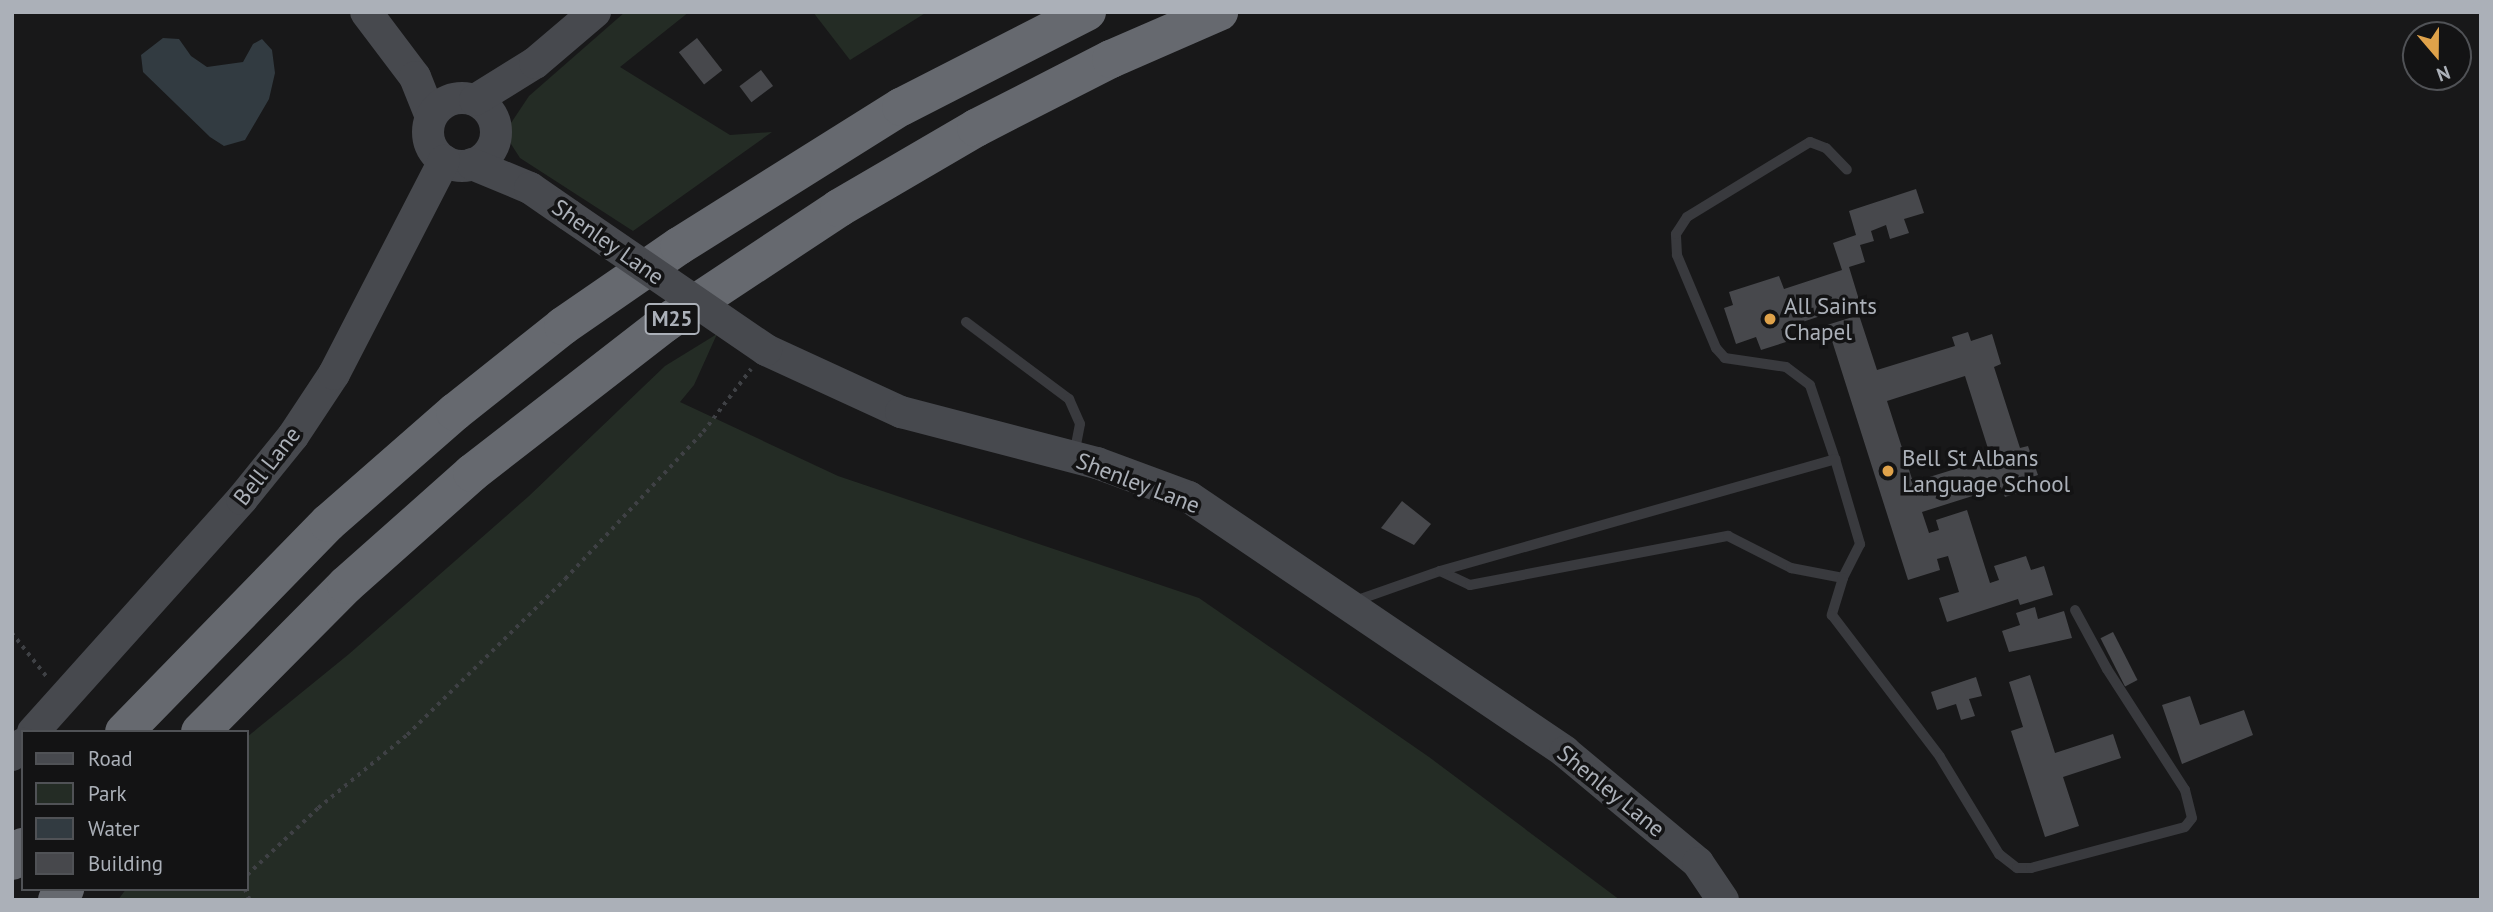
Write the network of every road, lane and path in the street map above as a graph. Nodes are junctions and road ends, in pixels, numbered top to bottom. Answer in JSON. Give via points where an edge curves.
{"nodes":[{"id":1,"x":366,"y":12,"type":"edge"},
{"id":2,"x":595,"y":12,"type":"edge"},
{"id":3,"x":1087,"y":12,"type":"edge"},
{"id":4,"x":1219,"y":12,"type":"edge"},
{"id":5,"x":535,"y":62,"type":"junction"},
{"id":6,"x":453,"y":105,"type":"junction"},
{"id":7,"x":495,"y":131,"type":"junction"},
{"id":8,"x":458,"y":163,"type":"junction"},
{"id":9,"x":1847,"y":170,"type":"dead end"},
{"id":10,"x":530,"y":188,"type":"junction"},
{"id":11,"x":967,"y":322,"type":"dead end"},
{"id":12,"x":766,"y":350,"type":"junction"},
{"id":13,"x":1073,"y":457,"type":"junction"},
{"id":14,"x":1835,"y":459,"type":"junction"},
{"id":15,"x":1440,"y":571,"type":"junction"},
{"id":16,"x":1843,"y":578,"type":"junction"},
{"id":17,"x":1350,"y":603,"type":"junction"},
{"id":18,"x":2075,"y":610,"type":"dead end"},
{"id":19,"x":12,"y":633,"type":"edge"},
{"id":20,"x":63,"y":698,"type":"junction"},
{"id":21,"x":35,"y":730,"type":"edge"},
{"id":22,"x":126,"y":730,"type":"edge"},
{"id":23,"x":202,"y":730,"type":"edge"},
{"id":24,"x":248,"y":874,"type":"edge"},
{"id":25,"x":1723,"y":900,"type":"edge"}],
"edges":[{"from":1,"to":6,"type":"main road","via":[[415,77]]},
{"from":2,"to":5,"type":"main road"},
{"from":3,"to":22,"type":"highway","number":"M25","via":[[901,107],[679,246],[563,327],[455,412],[328,523]]},
{"from":4,"to":23,"type":"highway","number":"M25","via":[[1111,59],[976,128],[839,208],[664,324],[472,473],[346,585]]},
{"from":5,"to":6,"type":"main road"},
{"from":5,"to":7,"type":"main road","name":"Bell Lane"},
{"from":6,"to":7,"type":"main road","name":"Shenley Lane"},
{"from":6,"to":8,"type":"main road","via":[[430,146]]},
{"from":7,"to":8,"type":"main road","name":"Bell Lane","via":[[488,154]]},
{"from":7,"to":10,"type":"main road","name":"Shenley Lane"},
{"from":8,"to":10,"type":"main road","name":"Shenley Lane"},
{"from":8,"to":20,"type":"main road","name":"Bell Lane","via":[[293,436]]},
{"from":9,"to":14,"type":"lane","via":[[1826,148],[1810,142],[1687,217],[1676,234],[1677,255],[1716,348],[1725,358],[1786,367],[1810,385]]},
{"from":10,"to":12,"type":"main road","name":"Shenley Lane","bridge":true},
{"from":11,"to":13,"type":"lane","via":[[1069,399],[1080,424]]},
{"from":12,"to":13,"type":"main road","name":"Shenley Lane","via":[[901,412]]},
{"from":12,"to":24,"type":"path","via":[[703,432],[565,579],[407,735],[318,808]]},
{"from":13,"to":17,"type":"main road","name":"Shenley Lane","via":[[1189,498]]},
{"from":14,"to":15,"type":"lane"},
{"from":14,"to":16,"type":"lane","via":[[1860,544]]},
{"from":15,"to":16,"type":"lane","via":[[1470,585],[1728,536],[1791,568]]},
{"from":15,"to":17,"type":"lane"},
{"from":16,"to":18,"type":"lane","via":[[1832,615],[1940,757],[1998,854],[2017,868],[2042,866],[2185,827],[2192,818],[2185,790]]},
{"from":17,"to":25,"type":"main road","name":"Shenley Lane","via":[[1565,752],[1698,863]]},
{"from":19,"to":20,"type":"path"},
{"from":20,"to":21,"type":"main road","name":"Bell Lane"}]}
